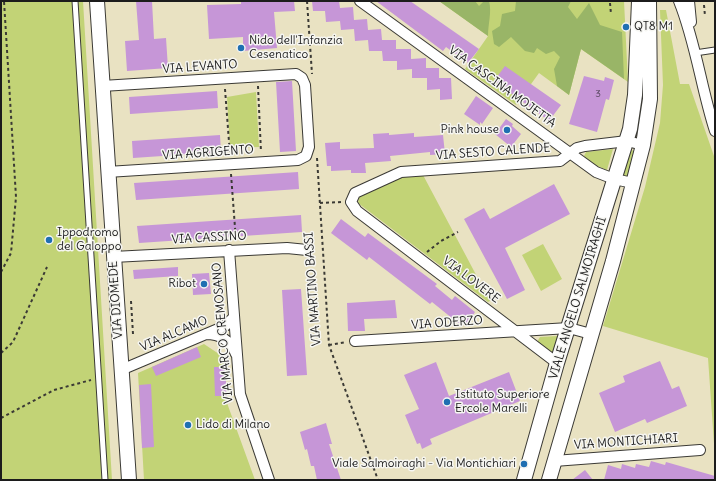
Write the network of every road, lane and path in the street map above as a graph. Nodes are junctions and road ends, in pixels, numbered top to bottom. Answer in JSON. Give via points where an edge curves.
{"nodes":[{"id":1,"x":4,"y":1,"type":"edge"},
{"id":2,"x":75,"y":1,"type":"edge"},
{"id":3,"x":97,"y":1,"type":"edge"},
{"id":4,"x":307,"y":1,"type":"edge"},
{"id":5,"x":360,"y":1,"type":"edge"},
{"id":6,"x":639,"y":1,"type":"edge"},
{"id":7,"x":649,"y":1,"type":"edge"},
{"id":8,"x":679,"y":1,"type":"edge"},
{"id":9,"x":689,"y":1,"type":"edge"},
{"id":10,"x":610,"y":3,"type":"dead end"},
{"id":11,"x":704,"y":5,"type":"dead end"},
{"id":12,"x":611,"y":14,"type":"dead end"},
{"id":13,"x":705,"y":16,"type":"dead end"},
{"id":14,"x":691,"y":34,"type":"junction"},
{"id":15,"x":715,"y":51,"type":"edge"},
{"id":16,"x":695,"y":54,"type":"junction"},
{"id":17,"x":312,"y":74,"type":"dead end"},
{"id":18,"x":225,"y":78,"type":"junction"},
{"id":19,"x":257,"y":81,"type":"dead end"},
{"id":20,"x":102,"y":86,"type":"junction"},
{"id":21,"x":712,"y":110,"type":"edge"},
{"id":22,"x":715,"y":131,"type":"edge"},
{"id":23,"x":627,"y":141,"type":"junction"},
{"id":24,"x":643,"y":145,"type":"junction"},
{"id":25,"x":572,"y":153,"type":"junction"},
{"id":26,"x":308,"y":154,"type":"joint"},
{"id":27,"x":262,"y":157,"type":"dead end"},
{"id":28,"x":230,"y":160,"type":"dead end"},
{"id":29,"x":317,"y":160,"type":"dead end"},
{"id":30,"x":231,"y":170,"type":"dead end"},
{"id":31,"x":107,"y":172,"type":"junction"},
{"id":32,"x":614,"y":179,"type":"junction"},
{"id":33,"x":633,"y":183,"type":"junction"},
{"id":34,"x":351,"y":202,"type":"junction"},
{"id":35,"x":320,"y":203,"type":"junction"},
{"id":36,"x":458,"y":232,"type":"dead end"},
{"id":37,"x":232,"y":248,"type":"junction"},
{"id":38,"x":307,"y":250,"type":"dead end"},
{"id":39,"x":424,"y":255,"type":"dead end"},
{"id":40,"x":113,"y":257,"type":"junction"},
{"id":41,"x":47,"y":267,"type":"dead end"},
{"id":42,"x":1,"y":272,"type":"edge"},
{"id":43,"x":131,"y":301,"type":"dead end"},
{"id":44,"x":234,"y":317,"type":"junction"},
{"id":45,"x":569,"y":328,"type":"junction"},
{"id":46,"x":517,"y":331,"type":"junction"},
{"id":47,"x":133,"y":334,"type":"dead end"},
{"id":48,"x":204,"y":334,"type":"junction"},
{"id":49,"x":592,"y":334,"type":"junction"},
{"id":50,"x":356,"y":341,"type":"joint"},
{"id":51,"x":329,"y":345,"type":"junction"},
{"id":52,"x":1,"y":353,"type":"edge"},
{"id":53,"x":237,"y":357,"type":"junction"},
{"id":54,"x":557,"y":362,"type":"junction"},
{"id":55,"x":121,"y":370,"type":"junction"},
{"id":56,"x":98,"y":378,"type":"junction"},
{"id":57,"x":1,"y":418,"type":"edge"},
{"id":58,"x":700,"y":450,"type":"dead end"},
{"id":59,"x":554,"y":461,"type":"junction"},
{"id":60,"x":105,"y":480,"type":"edge"},
{"id":61,"x":129,"y":480,"type":"edge"},
{"id":62,"x":269,"y":480,"type":"edge"},
{"id":63,"x":378,"y":480,"type":"edge"},
{"id":64,"x":524,"y":480,"type":"edge"},
{"id":65,"x":549,"y":480,"type":"edge"}],
"edges":[{"from":1,"to":42,"type":"path","via":[[16,197],[11,253]]},
{"from":2,"to":56,"type":"lane"},
{"from":3,"to":20,"type":"street","name":"VIA DIOMEDE"},
{"from":4,"to":17,"type":"path"},
{"from":5,"to":25,"type":"street","name":"VIA CASCINA MOJETTA"},
{"from":6,"to":23,"type":"street","name":"VIALE ANGELO SALMOIRAGHI","via":[[635,95]]},
{"from":7,"to":24,"type":"street","name":"VIALE ANGELO SALMOIRAGHI","via":[[650,99]]},
{"from":8,"to":14,"type":"street"},
{"from":9,"to":14,"type":"street"},
{"from":10,"to":12,"type":"path"},
{"from":11,"to":13,"type":"path"},
{"from":14,"to":16,"type":"street"},
{"from":15,"to":16,"type":"lane"},
{"from":16,"to":21,"type":"street","via":[[701,82]]},
{"from":18,"to":20,"type":"street","name":"VIA LEVANTO"},
{"from":18,"to":26,"type":"street","name":"VIA LEVANTO","via":[[293,73],[300,75],[305,85]]},
{"from":18,"to":28,"type":"path"},
{"from":19,"to":27,"type":"path"},
{"from":20,"to":31,"type":"street","name":"VIA DIOMEDE"},
{"from":21,"to":22,"type":"street"},
{"from":23,"to":24,"type":"street","name":"VIA SESTO CALENDE"},
{"from":23,"to":25,"type":"street","name":"VIA SESTO CALENDE","via":[[585,146],[577,148]]},
{"from":23,"to":32,"type":"street","name":"VIALE ANGELO SALMOIRAGHI"},
{"from":24,"to":33,"type":"street","name":"VIALE ANGELO SALMOIRAGHI"},
{"from":25,"to":32,"type":"street","name":"VIA CASCINA MOJETTA","via":[[596,172]]},
{"from":25,"to":34,"type":"street","name":"VIA SESTO CALENDE","via":[[560,161],[401,172],[358,190]]},
{"from":26,"to":31,"type":"street","name":"VIA AGRIGENTO","via":[[298,160]]},
{"from":29,"to":35,"type":"path","name":"VIA MARTINO BASSI"},
{"from":30,"to":37,"type":"path"},
{"from":31,"to":40,"type":"street","name":"VIA DIOMEDE"},
{"from":32,"to":33,"type":"street","name":"VIA CASCINA MOJETTA"},
{"from":32,"to":45,"type":"street","name":"VIALE ANGELO SALMOIRAGHI"},
{"from":33,"to":49,"type":"street","name":"VIALE ANGELO SALMOIRAGHI"},
{"from":34,"to":35,"type":"path"},
{"from":34,"to":46,"type":"street","name":"VIA LOVERE","via":[[356,211]]},
{"from":35,"to":51,"type":"path","name":"VIA MARTINO BASSI"},
{"from":36,"to":39,"type":"path","via":[[441,241]]},
{"from":37,"to":38,"type":"street","name":"VIA CASSINO"},
{"from":37,"to":40,"type":"street","name":"VIA CASSINO"},
{"from":37,"to":44,"type":"street","name":"VIA MARCO CREMOSANO"},
{"from":40,"to":55,"type":"street","name":"VIA DIOMEDE"},
{"from":41,"to":52,"type":"path","via":[[13,342]]},
{"from":43,"to":47,"type":"path"},
{"from":44,"to":48,"type":"street","name":"VIA ALCAMO","via":[[225,326]]},
{"from":44,"to":53,"type":"street","name":"VIA MARCO CREMOSANO"},
{"from":45,"to":46,"type":"street"},
{"from":45,"to":49,"type":"street"},
{"from":45,"to":54,"type":"street","name":"VIALE ANGELO SALMOIRAGHI"},
{"from":46,"to":50,"type":"street","name":"VIA ODERZO"},
{"from":46,"to":54,"type":"street"},
{"from":48,"to":53,"type":"street","via":[[223,338]]},
{"from":48,"to":55,"type":"street","name":"VIA ALCAMO"},
{"from":49,"to":59,"type":"street","name":"VIALE ANGELO SALMOIRAGHI"},
{"from":50,"to":51,"type":"path"},
{"from":51,"to":63,"type":"path","name":"VIA MARTINO BASSI"},
{"from":53,"to":62,"type":"street","name":"VIA MARCO CREMOSANO","via":[[242,404]]},
{"from":54,"to":64,"type":"street","name":"VIALE ANGELO SALMOIRAGHI"},
{"from":55,"to":61,"type":"street","name":"VIA DIOMEDE"},
{"from":56,"to":57,"type":"path","via":[[54,390]]},
{"from":56,"to":60,"type":"lane"},
{"from":58,"to":59,"type":"street","name":"VIA MONTICHIARI"},
{"from":59,"to":65,"type":"street","name":"VIALE ANGELO SALMOIRAGHI"}]}
